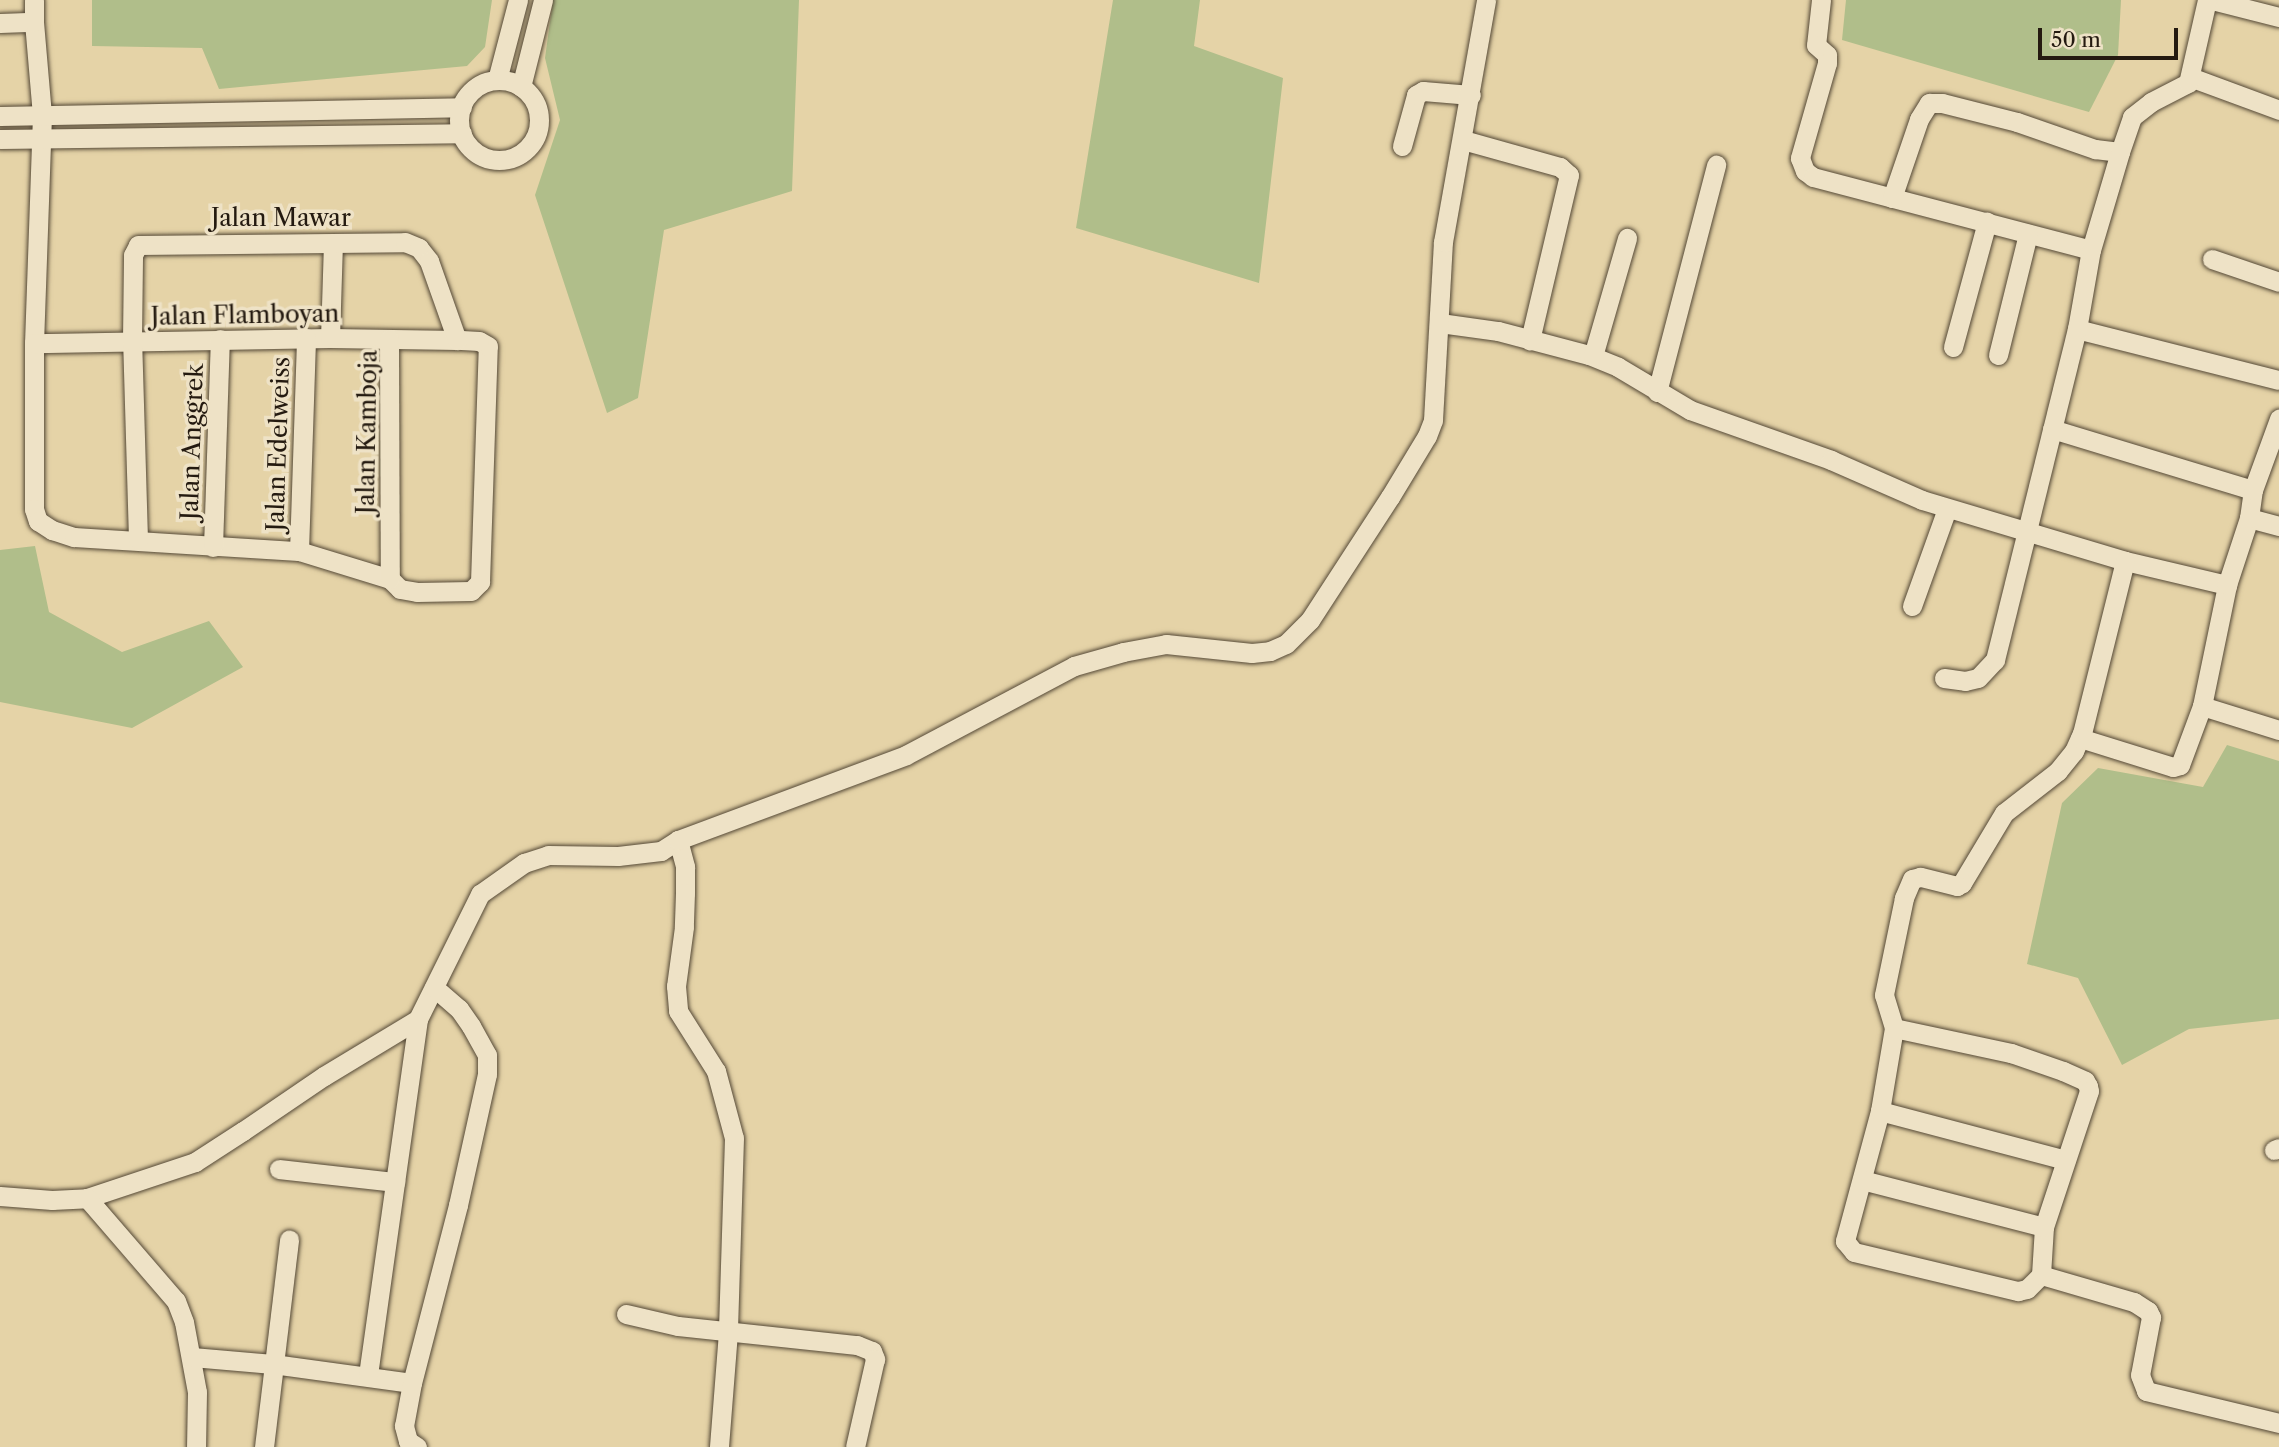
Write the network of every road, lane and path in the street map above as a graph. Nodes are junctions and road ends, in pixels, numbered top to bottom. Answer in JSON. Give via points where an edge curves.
{"nodes":[{"id":1,"x":34,"y":0,"type":"edge"},
{"id":2,"x":519,"y":0,"type":"edge"},
{"id":3,"x":543,"y":0,"type":"edge"},
{"id":4,"x":1486,"y":0,"type":"edge"},
{"id":5,"x":1821,"y":0,"type":"edge"},
{"id":6,"x":2209,"y":0,"type":"edge"},
{"id":7,"x":2279,"y":17,"type":"edge"},
{"id":8,"x":34,"y":22,"type":"junction"},
{"id":9,"x":0,"y":23,"type":"edge"},
{"id":10,"x":2190,"y":77,"type":"junction"},
{"id":11,"x":497,"y":80,"type":"junction"},
{"id":12,"x":521,"y":87,"type":"junction"},
{"id":13,"x":1471,"y":95,"type":"junction"},
{"id":14,"x":462,"y":107,"type":"junction"},
{"id":15,"x":2279,"y":110,"type":"edge"},
{"id":16,"x":42,"y":115,"type":"junction"},
{"id":17,"x":0,"y":116,"type":"edge"},
{"id":18,"x":462,"y":133,"type":"junction"},
{"id":19,"x":41,"y":138,"type":"junction"},
{"id":20,"x":0,"y":139,"type":"edge"},
{"id":21,"x":1463,"y":140,"type":"junction"},
{"id":22,"x":1402,"y":146,"type":"dead end"},
{"id":23,"x":2120,"y":152,"type":"junction"},
{"id":24,"x":1716,"y":165,"type":"dead end"},
{"id":25,"x":1892,"y":198,"type":"junction"},
{"id":26,"x":1987,"y":222,"type":"junction"},
{"id":27,"x":2028,"y":234,"type":"junction"},
{"id":28,"x":1627,"y":238,"type":"dead end"},
{"id":29,"x":333,"y":243,"type":"junction"},
{"id":30,"x":2091,"y":250,"type":"junction"},
{"id":31,"x":2212,"y":259,"type":"dead end"},
{"id":32,"x":2279,"y":282,"type":"edge"},
{"id":33,"x":1440,"y":323,"type":"junction"},
{"id":34,"x":2077,"y":330,"type":"junction"},
{"id":35,"x":306,"y":338,"type":"junction"},
{"id":36,"x":331,"y":338,"type":"junction"},
{"id":37,"x":220,"y":339,"type":"junction"},
{"id":38,"x":389,"y":339,"type":"junction"},
{"id":39,"x":132,"y":340,"type":"junction"},
{"id":40,"x":457,"y":340,"type":"junction"},
{"id":41,"x":1530,"y":340,"type":"junction"},
{"id":42,"x":34,"y":343,"type":"junction"},
{"id":43,"x":1953,"y":347,"type":"dead end"},
{"id":44,"x":1998,"y":355,"type":"dead end"},
{"id":45,"x":1593,"y":356,"type":"junction"},
{"id":46,"x":2279,"y":380,"type":"edge"},
{"id":47,"x":1657,"y":392,"type":"junction"},
{"id":48,"x":2279,"y":419,"type":"edge"},
{"id":49,"x":2052,"y":429,"type":"junction"},
{"id":50,"x":2253,"y":490,"type":"junction"},
{"id":51,"x":1947,"y":509,"type":"junction"},
{"id":52,"x":2249,"y":518,"type":"junction"},
{"id":53,"x":2279,"y":526,"type":"edge"},
{"id":54,"x":2027,"y":530,"type":"junction"},
{"id":55,"x":138,"y":539,"type":"junction"},
{"id":56,"x":213,"y":547,"type":"junction"},
{"id":57,"x":299,"y":551,"type":"junction"},
{"id":58,"x":2125,"y":561,"type":"junction"},
{"id":59,"x":390,"y":579,"type":"junction"},
{"id":60,"x":2228,"y":585,"type":"junction"},
{"id":61,"x":1912,"y":606,"type":"dead end"},
{"id":62,"x":1944,"y":678,"type":"dead end"},
{"id":63,"x":2202,"y":706,"type":"junction"},
{"id":64,"x":2279,"y":730,"type":"edge"},
{"id":65,"x":2080,"y":738,"type":"junction"},
{"id":66,"x":678,"y":840,"type":"junction"},
{"id":67,"x":434,"y":987,"type":"junction"},
{"id":68,"x":418,"y":1019,"type":"junction"},
{"id":69,"x":1894,"y":1028,"type":"junction"},
{"id":70,"x":1880,"y":1111,"type":"junction"},
{"id":71,"x":2066,"y":1160,"type":"junction"},
{"id":72,"x":279,"y":1169,"type":"dead end"},
{"id":73,"x":1862,"y":1180,"type":"junction"},
{"id":74,"x":395,"y":1182,"type":"junction"},
{"id":75,"x":0,"y":1196,"type":"edge"},
{"id":76,"x":87,"y":1198,"type":"junction"},
{"id":77,"x":2044,"y":1227,"type":"junction"},
{"id":78,"x":289,"y":1240,"type":"dead end"},
{"id":79,"x":2042,"y":1275,"type":"junction"},
{"id":80,"x":626,"y":1314,"type":"dead end"},
{"id":81,"x":728,"y":1332,"type":"junction"},
{"id":82,"x":192,"y":1357,"type":"junction"},
{"id":83,"x":273,"y":1363,"type":"junction"},
{"id":84,"x":368,"y":1375,"type":"junction"},
{"id":85,"x":412,"y":1383,"type":"junction"},
{"id":86,"x":2279,"y":1423,"type":"edge"},
{"id":87,"x":196,"y":1447,"type":"edge"},
{"id":88,"x":264,"y":1447,"type":"edge"},
{"id":89,"x":417,"y":1447,"type":"edge"},
{"id":90,"x":719,"y":1447,"type":"edge"},
{"id":91,"x":855,"y":1447,"type":"edge"}],
"edges":[{"from":1,"to":8,"type":"street"},
{"from":2,"to":11,"type":"street"},
{"from":3,"to":12,"type":"street"},
{"from":4,"to":13,"type":"street"},
{"from":5,"to":25,"type":"street","via":[[1815,44],[1827,55],[1827,63],[1801,166],[1813,177]]},
{"from":6,"to":7,"type":"street"},
{"from":6,"to":10,"type":"street"},
{"from":8,"to":9,"type":"street"},
{"from":8,"to":16,"type":"street"},
{"from":10,"to":15,"type":"street"},
{"from":10,"to":23,"type":"street","via":[[2181,89],[2151,102],[2132,117]]},
{"from":11,"to":12,"type":"street"},
{"from":11,"to":14,"type":"street","via":[[473,90]]},
{"from":12,"to":18,"type":"street","via":[[538,112],[537,133],[525,150],[507,159],[486,157],[470,146]]},
{"from":13,"to":21,"type":"street"},
{"from":13,"to":22,"type":"street","via":[[1423,91],[1416,95]]},
{"from":14,"to":16,"type":"street"},
{"from":14,"to":18,"type":"street"},
{"from":16,"to":17,"type":"street"},
{"from":16,"to":19,"type":"street"},
{"from":18,"to":19,"type":"street"},
{"from":19,"to":20,"type":"street"},
{"from":19,"to":42,"type":"street"},
{"from":21,"to":33,"type":"street","via":[[1443,242]]},
{"from":21,"to":41,"type":"street","via":[[1560,167],[1569,176]]},
{"from":23,"to":25,"type":"street","via":[[1929,103],[1919,119]]},
{"from":23,"to":30,"type":"street"},
{"from":24,"to":47,"type":"street"},
{"from":25,"to":26,"type":"street"},
{"from":26,"to":27,"type":"street"},
{"from":26,"to":43,"type":"street"},
{"from":27,"to":30,"type":"street"},
{"from":27,"to":44,"type":"street"},
{"from":28,"to":45,"type":"street"},
{"from":29,"to":36,"type":"street"},
{"from":29,"to":39,"type":"street","name":"Jalan Mawar","via":[[138,245],[133,255]]},
{"from":29,"to":40,"type":"street","name":"Jalan Mawar","via":[[405,242],[419,248],[429,261]]},
{"from":30,"to":34,"type":"street"},
{"from":31,"to":32,"type":"street"},
{"from":33,"to":41,"type":"street"},
{"from":33,"to":66,"type":"street","via":[[1436,405],[1427,436],[1310,620],[1286,644],[1252,653],[1166,644],[1074,666],[906,755]]},
{"from":34,"to":46,"type":"street"},
{"from":34,"to":49,"type":"street"},
{"from":35,"to":36,"type":"street","name":"Jalan Flamboyan"},
{"from":35,"to":37,"type":"street","name":"Jalan Flamboyan"},
{"from":35,"to":57,"type":"street","name":"Jalan Edelweiss"},
{"from":36,"to":38,"type":"street","name":"Jalan Flamboyan"},
{"from":37,"to":39,"type":"street","name":"Jalan Flamboyan"},
{"from":37,"to":56,"type":"street","name":"Jalan Anggrek"},
{"from":38,"to":40,"type":"street","name":"Jalan Kamboja"},
{"from":38,"to":59,"type":"street","name":"Jalan Kamboja"},
{"from":39,"to":42,"type":"street"},
{"from":39,"to":55,"type":"street","name":"Jalan Flamboyan"},
{"from":40,"to":59,"type":"street","name":"Jalan Kamboja","via":[[488,346],[480,582],[471,591],[417,592],[400,589]]},
{"from":41,"to":45,"type":"street"},
{"from":42,"to":55,"type":"street","via":[[34,509],[38,521],[74,537]]},
{"from":45,"to":47,"type":"street"},
{"from":47,"to":51,"type":"street","via":[[1733,428],[1831,460]]},
{"from":48,"to":50,"type":"street"},
{"from":49,"to":50,"type":"street"},
{"from":49,"to":54,"type":"street"},
{"from":50,"to":52,"type":"street"},
{"from":51,"to":54,"type":"street"},
{"from":51,"to":61,"type":"street"},
{"from":52,"to":53,"type":"street"},
{"from":52,"to":60,"type":"street"},
{"from":54,"to":58,"type":"street"},
{"from":54,"to":62,"type":"street","via":[[1995,660],[1978,678]]},
{"from":55,"to":56,"type":"street"},
{"from":56,"to":57,"type":"street"},
{"from":57,"to":59,"type":"street"},
{"from":58,"to":60,"type":"street"},
{"from":58,"to":65,"type":"street"},
{"from":60,"to":63,"type":"street"},
{"from":63,"to":64,"type":"street"},
{"from":63,"to":65,"type":"street","via":[[2177,767]]},
{"from":65,"to":69,"type":"street","via":[[2058,771],[2004,813],[1962,883],[1912,879],[1884,995]]},
{"from":66,"to":67,"type":"street","via":[[661,851],[548,856],[524,863],[481,894]]},
{"from":66,"to":81,"type":"street","via":[[685,867],[678,1011],[716,1071],[734,1138]]},
{"from":67,"to":68,"type":"street"},
{"from":67,"to":85,"type":"street","via":[[471,1026],[487,1055],[487,1074]]},
{"from":68,"to":74,"type":"street"},
{"from":68,"to":76,"type":"street","via":[[195,1161]]},
{"from":69,"to":70,"type":"street"},
{"from":69,"to":71,"type":"street","via":[[2011,1053],[2085,1082],[2089,1091]]},
{"from":70,"to":71,"type":"street"},
{"from":70,"to":73,"type":"street"},
{"from":71,"to":77,"type":"street"},
{"from":72,"to":74,"type":"street"},
{"from":73,"to":77,"type":"street"},
{"from":73,"to":79,"type":"street","via":[[1846,1232],[1850,1250],[2018,1291]]},
{"from":74,"to":84,"type":"street"},
{"from":75,"to":76,"type":"street"},
{"from":76,"to":82,"type":"street","via":[[170,1292],[184,1322]]},
{"from":77,"to":79,"type":"street"},
{"from":78,"to":83,"type":"street"},
{"from":79,"to":86,"type":"street","via":[[2134,1302],[2148,1311],[2150,1327],[2140,1375],[2146,1391]]},
{"from":80,"to":81,"type":"street"},
{"from":81,"to":90,"type":"street"},
{"from":81,"to":91,"type":"street","via":[[872,1350],[875,1359]]},
{"from":82,"to":83,"type":"street"},
{"from":82,"to":87,"type":"street"},
{"from":83,"to":84,"type":"street"},
{"from":83,"to":88,"type":"street"},
{"from":84,"to":85,"type":"street"},
{"from":85,"to":89,"type":"street","via":[[404,1426],[408,1441]]}]}
